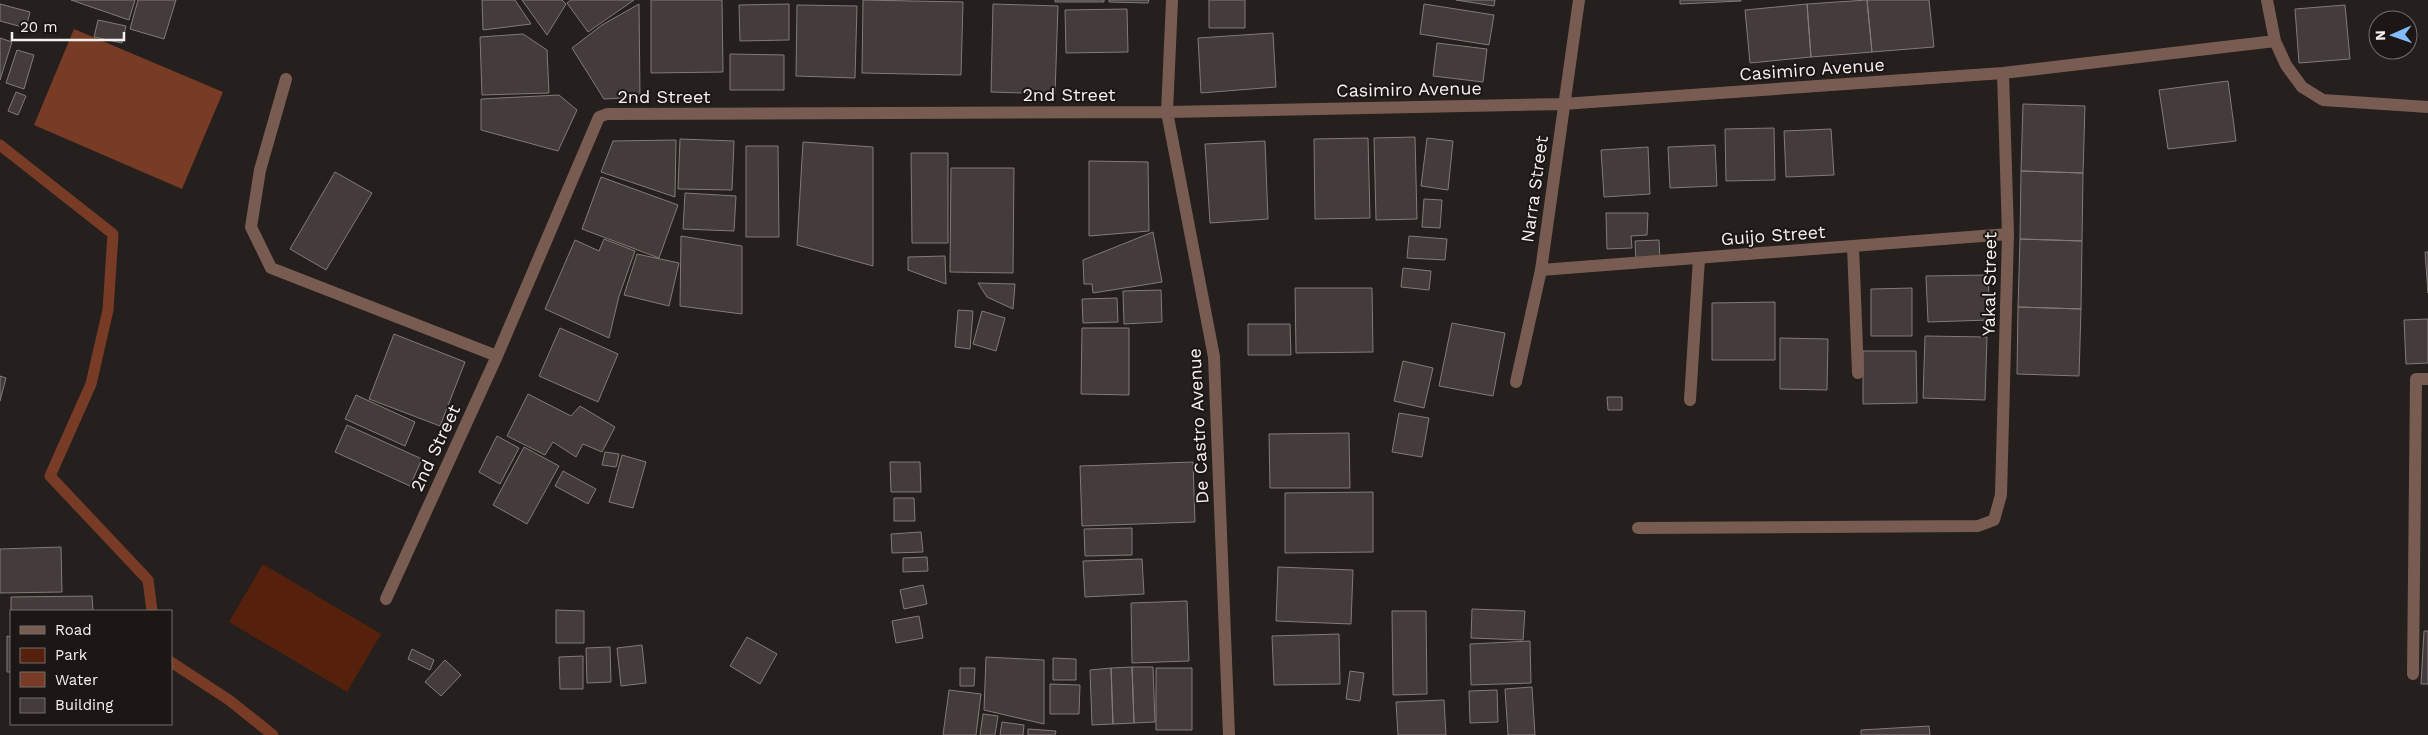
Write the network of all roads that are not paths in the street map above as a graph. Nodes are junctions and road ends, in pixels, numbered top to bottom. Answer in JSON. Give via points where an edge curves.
{"nodes":[{"id":1,"x":1172,"y":0,"type":"edge"},
{"id":2,"x":1579,"y":0,"type":"edge"},
{"id":3,"x":2267,"y":0,"type":"edge"},
{"id":4,"x":2274,"y":41,"type":"junction"},
{"id":5,"x":2003,"y":73,"type":"junction"},
{"id":6,"x":286,"y":79,"type":"dead end"},
{"id":7,"x":1563,"y":104,"type":"junction"},
{"id":8,"x":2428,"y":108,"type":"edge"},
{"id":9,"x":1167,"y":112,"type":"junction"},
{"id":10,"x":2008,"y":234,"type":"junction"},
{"id":11,"x":1853,"y":246,"type":"junction"},
{"id":12,"x":1699,"y":258,"type":"junction"},
{"id":13,"x":1541,"y":270,"type":"junction"},
{"id":14,"x":496,"y":356,"type":"junction"},
{"id":15,"x":1858,"y":373,"type":"dead end"},
{"id":16,"x":2428,"y":378,"type":"edge"},
{"id":17,"x":1516,"y":382,"type":"dead end"},
{"id":18,"x":1690,"y":400,"type":"dead end"},
{"id":19,"x":2415,"y":504,"type":"junction"},
{"id":20,"x":2428,"y":505,"type":"edge"},
{"id":21,"x":1638,"y":528,"type":"dead end"},
{"id":22,"x":386,"y":599,"type":"dead end"},
{"id":23,"x":2413,"y":674,"type":"dead end"},
{"id":24,"x":1229,"y":735,"type":"edge"}],
"edges":[{"from":1,"to":9,"type":"street","name":"De Castro Avenue"},
{"from":2,"to":7,"type":"street","name":"Narra Street"},
{"from":3,"to":4,"type":"street"},
{"from":4,"to":5,"type":"street","name":"Casimiro Avenue"},
{"from":4,"to":8,"type":"street","via":[[2302,87],[2323,100]]},
{"from":5,"to":7,"type":"street","name":"Casimiro Avenue"},
{"from":5,"to":10,"type":"street","name":"Yakal Street"},
{"from":6,"to":14,"type":"street","via":[[260,170],[251,226],[271,268]]},
{"from":7,"to":9,"type":"street","name":"Casimiro Avenue"},
{"from":7,"to":13,"type":"street","name":"Narra Street"},
{"from":9,"to":14,"type":"street","name":"2nd Street","via":[[607,114],[599,118]]},
{"from":9,"to":24,"type":"street","name":"De Castro Avenue","via":[[1214,357]]},
{"from":10,"to":11,"type":"street","name":"Guijo Street"},
{"from":10,"to":21,"type":"street","name":"Yakal Street","via":[[2001,495],[1994,520],[1978,526]]},
{"from":11,"to":12,"type":"street","name":"Guijo Street"},
{"from":11,"to":15,"type":"street"},
{"from":12,"to":13,"type":"street","name":"Guijo Street"},
{"from":12,"to":18,"type":"street"},
{"from":13,"to":17,"type":"street","name":"Narra Street"},
{"from":14,"to":22,"type":"street","name":"2nd Street"},
{"from":16,"to":19,"type":"street","via":[[2416,379]]},
{"from":19,"to":20,"type":"street"},
{"from":19,"to":23,"type":"street"}]}
